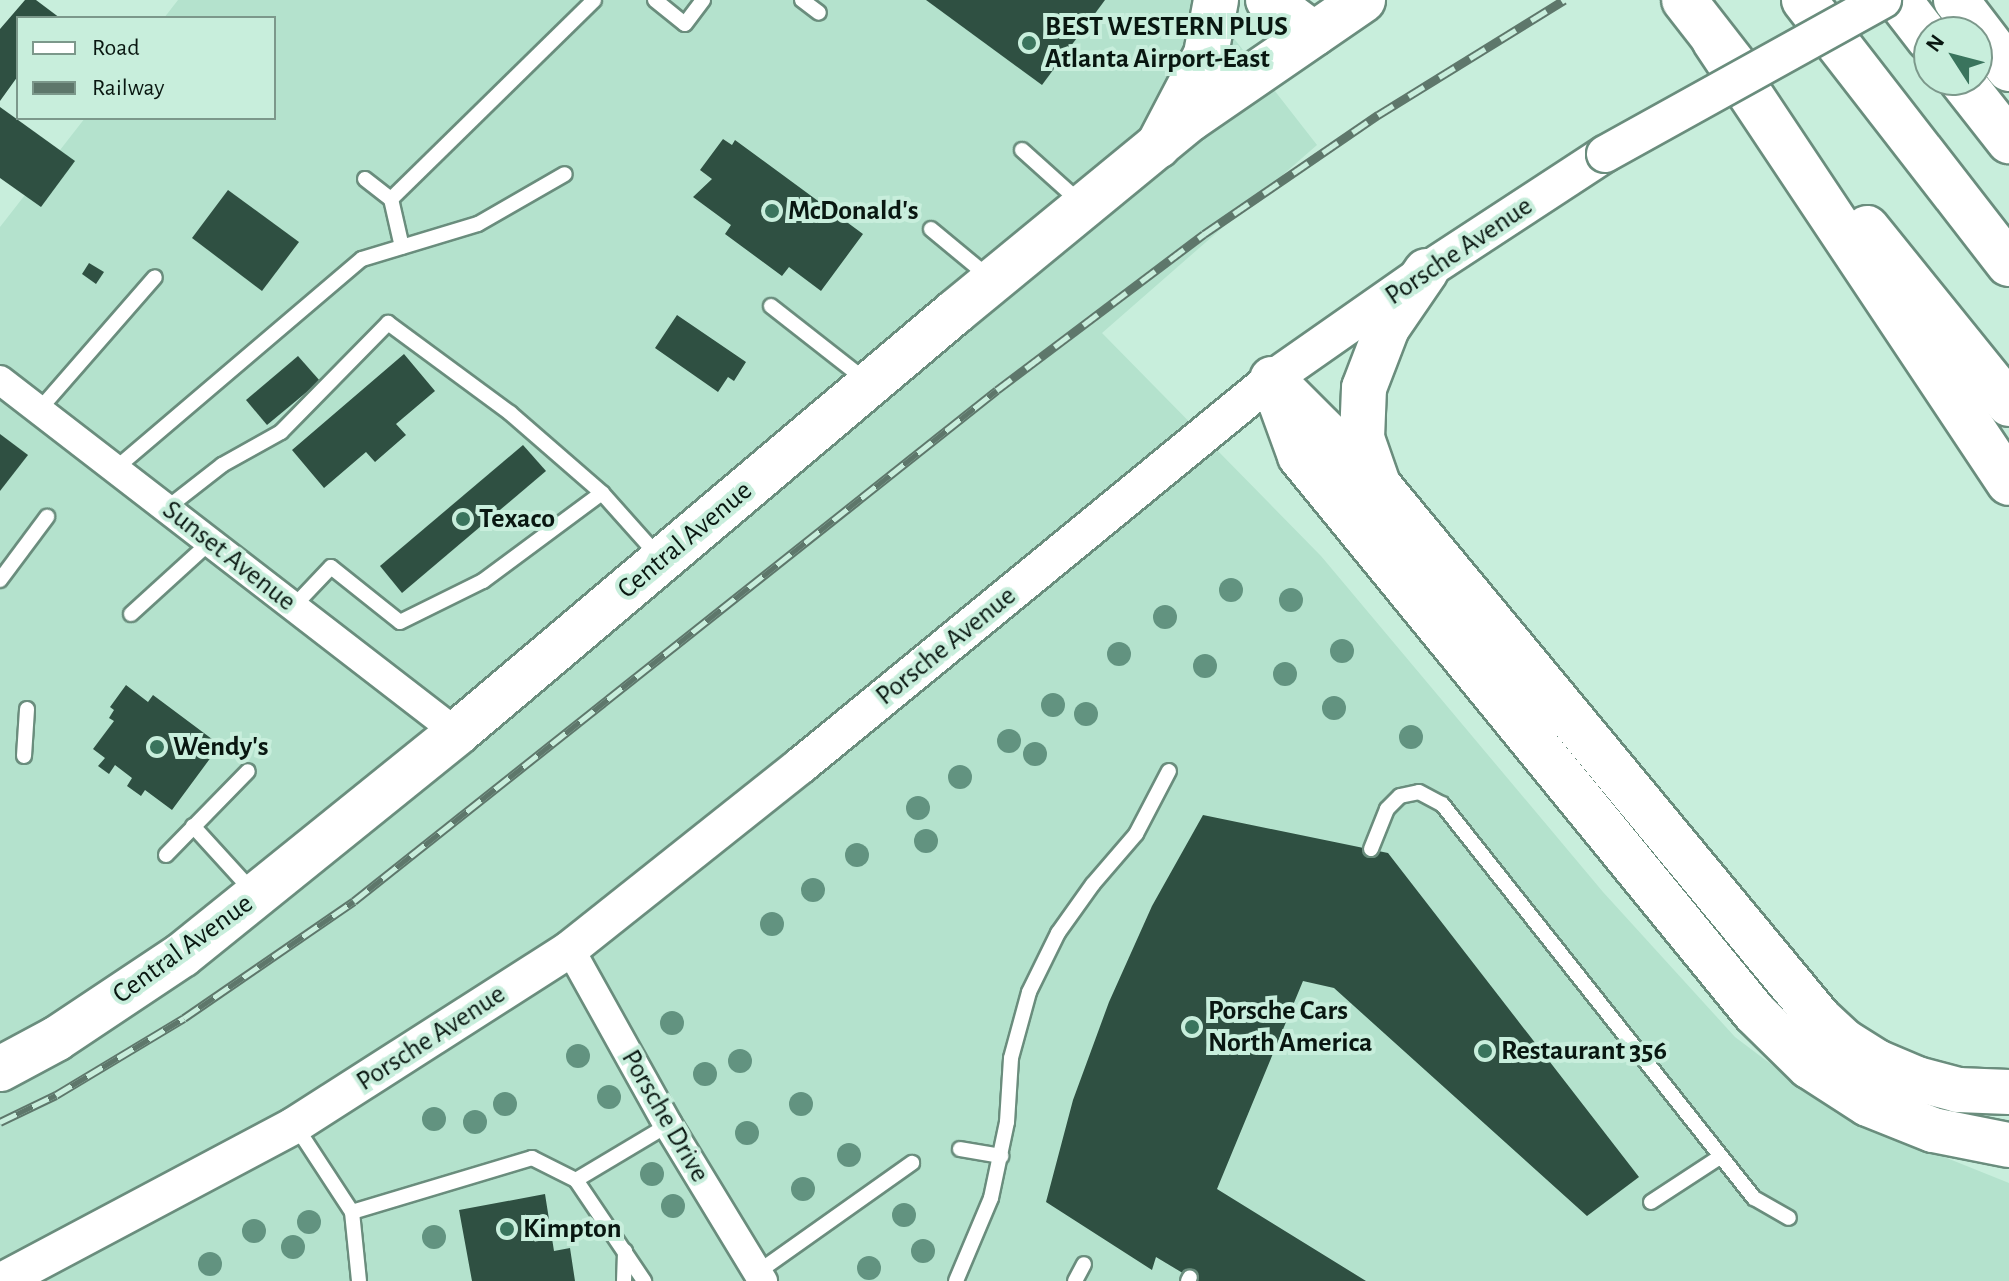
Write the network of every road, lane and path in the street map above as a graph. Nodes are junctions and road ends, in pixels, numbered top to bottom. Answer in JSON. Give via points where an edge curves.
{"nodes":[{"id":1,"x":594,"y":0,"type":"edge"},
{"id":2,"x":655,"y":0,"type":"edge"},
{"id":3,"x":703,"y":0,"type":"edge"},
{"id":4,"x":802,"y":0,"type":"edge"},
{"id":5,"x":1216,"y":0,"type":"edge"},
{"id":6,"x":1268,"y":0,"type":"edge"},
{"id":7,"x":1363,"y":0,"type":"edge"},
{"id":8,"x":1684,"y":0,"type":"edge"},
{"id":9,"x":1804,"y":0,"type":"edge"},
{"id":10,"x":1883,"y":0,"type":"edge"},
{"id":11,"x":1899,"y":0,"type":"edge"},
{"id":12,"x":1956,"y":0,"type":"edge"},
{"id":13,"x":819,"y":13,"type":"dead end"},
{"id":14,"x":1307,"y":17,"type":"edge"},
{"id":15,"x":1913,"y":18,"type":"edge"},
{"id":16,"x":1714,"y":40,"type":"junction"},
{"id":17,"x":2009,"y":69,"type":"edge"},
{"id":18,"x":1974,"y":96,"type":"edge"},
{"id":19,"x":2009,"y":141,"type":"edge"},
{"id":20,"x":1158,"y":146,"type":"junction"},
{"id":21,"x":1022,"y":150,"type":"dead end"},
{"id":22,"x":565,"y":174,"type":"dead end"},
{"id":23,"x":365,"y":179,"type":"dead end"},
{"id":24,"x":391,"y":199,"type":"junction"},
{"id":25,"x":1084,"y":206,"type":"junction"},
{"id":26,"x":931,"y":229,"type":"dead end"},
{"id":27,"x":402,"y":247,"type":"junction"},
{"id":28,"x":2009,"y":264,"type":"edge"},
{"id":29,"x":1426,"y":271,"type":"junction"},
{"id":30,"x":155,"y":277,"type":"dead end"},
{"id":31,"x":993,"y":280,"type":"junction"},
{"id":32,"x":771,"y":306,"type":"dead end"},
{"id":33,"x":1272,"y":379,"type":"junction"},
{"id":34,"x":0,"y":380,"type":"edge"},
{"id":35,"x":870,"y":383,"type":"junction"},
{"id":36,"x":2009,"y":404,"type":"edge"},
{"id":37,"x":39,"y":410,"type":"junction"},
{"id":38,"x":115,"y":469,"type":"junction"},
{"id":39,"x":2009,"y":483,"type":"edge"},
{"id":40,"x":1379,"y":486,"type":"junction"},
{"id":41,"x":602,"y":493,"type":"junction"},
{"id":42,"x":167,"y":508,"type":"junction"},
{"id":43,"x":47,"y":517,"type":"dead end"},
{"id":44,"x":210,"y":542,"type":"junction"},
{"id":45,"x":662,"y":560,"type":"junction"},
{"id":46,"x":0,"y":580,"type":"edge"},
{"id":47,"x":293,"y":607,"type":"junction"},
{"id":48,"x":131,"y":614,"type":"dead end"},
{"id":49,"x":27,"y":709,"type":"dead end"},
{"id":50,"x":457,"y":733,"type":"junction"},
{"id":51,"x":24,"y":756,"type":"dead end"},
{"id":52,"x":248,"y":771,"type":"dead end"},
{"id":53,"x":1169,"y":771,"type":"dead end"},
{"id":54,"x":193,"y":826,"type":"junction"},
{"id":55,"x":1371,"y":849,"type":"dead end"},
{"id":56,"x":166,"y":855,"type":"dead end"},
{"id":57,"x":256,"y":896,"type":"junction"},
{"id":58,"x":570,"y":949,"type":"junction"},
{"id":59,"x":0,"y":1069,"type":"edge"},
{"id":60,"x":2009,"y":1092,"type":"edge"},
{"id":61,"x":295,"y":1125,"type":"junction"},
{"id":62,"x":668,"y":1125,"type":"junction"},
{"id":63,"x":2009,"y":1145,"type":"edge"},
{"id":64,"x":960,"y":1149,"type":"dead end"},
{"id":65,"x":1001,"y":1156,"type":"junction"},
{"id":66,"x":1720,"y":1157,"type":"junction"},
{"id":67,"x":912,"y":1163,"type":"dead end"},
{"id":68,"x":576,"y":1180,"type":"junction"},
{"id":69,"x":1651,"y":1202,"type":"dead end"},
{"id":70,"x":352,"y":1212,"type":"junction"},
{"id":71,"x":1789,"y":1218,"type":"dead end"},
{"id":72,"x":625,"y":1251,"type":"junction"},
{"id":73,"x":1084,"y":1264,"type":"dead end"},
{"id":74,"x":40,"y":1272,"type":"edge"},
{"id":75,"x":760,"y":1277,"type":"edge"},
{"id":76,"x":2,"y":1281,"type":"edge"},
{"id":77,"x":359,"y":1281,"type":"edge"},
{"id":78,"x":624,"y":1281,"type":"edge"},
{"id":79,"x":644,"y":1281,"type":"edge"},
{"id":80,"x":956,"y":1281,"type":"edge"},
{"id":81,"x":1075,"y":1281,"type":"edge"}],
"edges":[{"from":1,"to":24,"type":"lane"},
{"from":2,"to":3,"type":"lane","via":[[685,24]]},
{"from":4,"to":13,"type":"lane"},
{"from":5,"to":20,"type":"main road","via":[[1206,54]]},
{"from":6,"to":14,"type":"main road"},
{"from":7,"to":14,"type":"main road","name":"Central Avenue"},
{"from":8,"to":16,"type":"main road"},
{"from":9,"to":28,"type":"main road"},
{"from":10,"to":29,"type":"street","name":"Porsche Avenue","bridge":true,"via":[[1605,154]]},
{"from":11,"to":15,"type":"main road"},
{"from":12,"to":17,"type":"main road"},
{"from":14,"to":20,"type":"main road","name":"Central Avenue"},
{"from":16,"to":36,"type":"main road"},
{"from":16,"to":39,"type":"main road"},
{"from":18,"to":19,"type":"main road"},
{"from":20,"to":25,"type":"main road","name":"Central Avenue"},
{"from":21,"to":25,"type":"lane"},
{"from":22,"to":27,"type":"lane","via":[[478,224]]},
{"from":23,"to":24,"type":"lane"},
{"from":24,"to":27,"type":"lane"},
{"from":25,"to":31,"type":"main road","name":"Central Avenue"},
{"from":26,"to":31,"type":"lane"},
{"from":27,"to":38,"type":"lane","via":[[362,259]]},
{"from":29,"to":33,"type":"street","name":"Porsche Avenue"},
{"from":29,"to":40,"type":"main road","via":[[1387,328],[1364,388],[1362,438]]},
{"from":30,"to":37,"type":"lane"},
{"from":31,"to":35,"type":"main road","name":"Central Avenue"},
{"from":32,"to":35,"type":"lane"},
{"from":33,"to":40,"type":"main road"},
{"from":33,"to":58,"type":"street","name":"Porsche Avenue"},
{"from":33,"to":63,"type":"main road","via":[[1300,456],[1755,1013],[1809,1066],[1868,1104],[1933,1130]]},
{"from":34,"to":37,"type":"street","name":"Sunset Avenue"},
{"from":35,"to":45,"type":"main road","name":"Central Avenue"},
{"from":37,"to":38,"type":"street","name":"Sunset Avenue"},
{"from":38,"to":42,"type":"street","name":"Sunset Avenue"},
{"from":40,"to":60,"type":"main road","via":[[1819,1018],[1866,1055],[1917,1079],[1958,1090]]},
{"from":41,"to":42,"type":"lane","via":[[510,413],[388,323],[281,432],[222,465]]},
{"from":41,"to":45,"type":"lane"},
{"from":41,"to":47,"type":"lane","via":[[483,581],[400,622],[331,567]]},
{"from":42,"to":44,"type":"street","name":"Sunset Avenue"},
{"from":43,"to":46,"type":"lane"},
{"from":44,"to":47,"type":"street","name":"Sunset Avenue"},
{"from":44,"to":48,"type":"lane"},
{"from":45,"to":50,"type":"main road","name":"Central Avenue"},
{"from":47,"to":50,"type":"street","name":"Sunset Avenue"},
{"from":49,"to":51,"type":"lane"},
{"from":50,"to":57,"type":"main road","name":"Central Avenue"},
{"from":52,"to":54,"type":"lane"},
{"from":53,"to":65,"type":"lane","via":[[1136,834],[1058,933],[1029,992],[1011,1058]]},
{"from":54,"to":56,"type":"lane"},
{"from":54,"to":57,"type":"lane"},
{"from":55,"to":66,"type":"lane","via":[[1387,809],[1400,796],[1419,792],[1442,804]]},
{"from":57,"to":59,"type":"main road","name":"Central Avenue","via":[[182,955],[56,1039]]},
{"from":58,"to":61,"type":"street","name":"Porsche Avenue"},
{"from":58,"to":62,"type":"street","name":"Porsche Drive"},
{"from":61,"to":70,"type":"lane"},
{"from":61,"to":74,"type":"street","name":"Porsche Avenue"},
{"from":62,"to":68,"type":"lane"},
{"from":62,"to":75,"type":"street","name":"Porsche Drive"},
{"from":64,"to":65,"type":"lane"},
{"from":65,"to":80,"type":"lane","via":[[991,1198]]},
{"from":66,"to":69,"type":"lane"},
{"from":66,"to":71,"type":"lane","via":[[1754,1198]]},
{"from":67,"to":75,"type":"lane"},
{"from":68,"to":70,"type":"lane","via":[[532,1158]]},
{"from":68,"to":72,"type":"lane"},
{"from":70,"to":77,"type":"lane"},
{"from":72,"to":78,"type":"lane"},
{"from":72,"to":79,"type":"lane"},
{"from":73,"to":81,"type":"lane"},
{"from":74,"to":76,"type":"street","name":"Porsche Avenue"}]}
